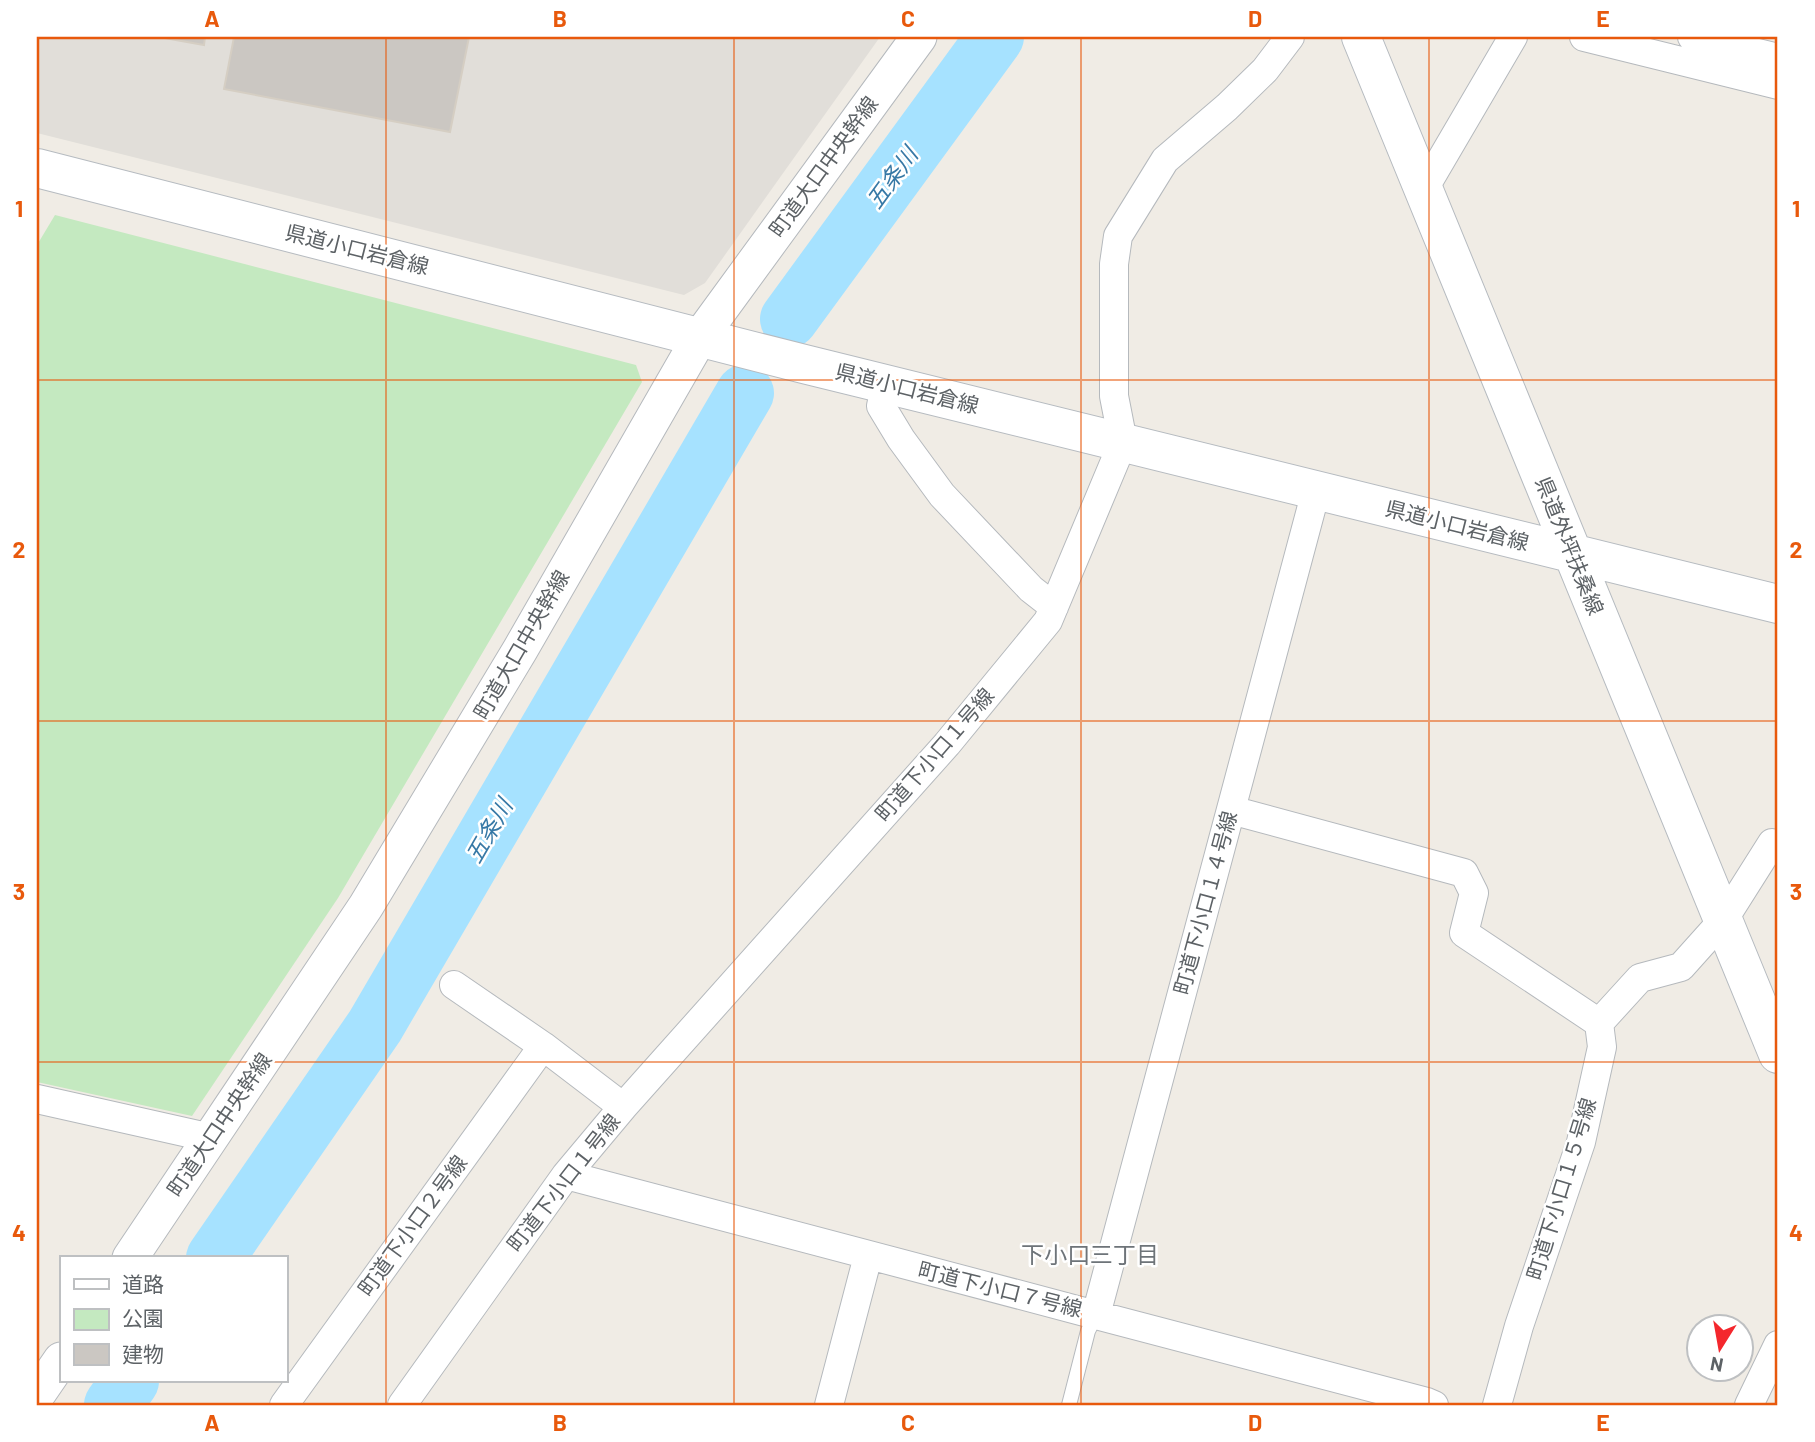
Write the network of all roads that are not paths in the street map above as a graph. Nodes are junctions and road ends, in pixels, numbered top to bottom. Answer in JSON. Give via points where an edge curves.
{"nodes":[{"id":1,"x":919,"y":37,"type":"edge"},
{"id":2,"x":1290,"y":37,"type":"edge"},
{"id":3,"x":1362,"y":37,"type":"edge"},
{"id":4,"x":1513,"y":37,"type":"edge"},
{"id":5,"x":1584,"y":37,"type":"edge"},
{"id":6,"x":1692,"y":37,"type":"edge"},
{"id":7,"x":1778,"y":58,"type":"edge"},
{"id":8,"x":1778,"y":85,"type":"edge"},
{"id":9,"x":38,"y":169,"type":"edge"},
{"id":10,"x":1424,"y":190,"type":"junction"},
{"id":11,"x":715,"y":341,"type":"junction"},
{"id":12,"x":886,"y":383,"type":"junction"},
{"id":13,"x":1123,"y":442,"type":"junction"},
{"id":14,"x":1316,"y":491,"type":"junction"},
{"id":15,"x":1572,"y":554,"type":"junction"},
{"id":16,"x":1778,"y":604,"type":"edge"},
{"id":17,"x":1054,"y":607,"type":"junction"},
{"id":18,"x":1231,"y":810,"type":"junction"},
{"id":19,"x":1778,"y":846,"type":"edge"},
{"id":20,"x":1724,"y":919,"type":"junction"},
{"id":21,"x":454,"y":985,"type":"dead end"},
{"id":22,"x":1599,"y":1023,"type":"junction"},
{"id":23,"x":543,"y":1046,"type":"junction"},
{"id":24,"x":1778,"y":1054,"type":"edge"},
{"id":25,"x":37,"y":1099,"type":"edge"},
{"id":26,"x":623,"y":1107,"type":"junction"},
{"id":27,"x":211,"y":1138,"type":"junction"},
{"id":28,"x":566,"y":1175,"type":"junction"},
{"id":29,"x":131,"y":1256,"type":"edge"},
{"id":30,"x":868,"y":1256,"type":"junction"},
{"id":31,"x":1096,"y":1315,"type":"junction"},
{"id":32,"x":1778,"y":1345,"type":"edge"},
{"id":33,"x":60,"y":1361,"type":"edge"},
{"id":34,"x":37,"y":1395,"type":"edge"},
{"id":35,"x":292,"y":1396,"type":"edge"},
{"id":36,"x":402,"y":1405,"type":"edge"},
{"id":37,"x":829,"y":1405,"type":"edge"},
{"id":38,"x":1069,"y":1405,"type":"edge"},
{"id":39,"x":1434,"y":1405,"type":"edge"},
{"id":40,"x":1497,"y":1405,"type":"edge"},
{"id":41,"x":1749,"y":1405,"type":"edge"}],
"edges":[{"from":1,"to":11,"type":"street","name":"町道大口中央幹線"},
{"from":2,"to":13,"type":"street","via":[[1265,70],[1165,160],[1118,236],[1114,396]]},
{"from":3,"to":10,"type":"main road","name":"県道外坪扶桑線"},
{"from":4,"to":10,"type":"street"},
{"from":5,"to":8,"type":"street"},
{"from":6,"to":7,"type":"street"},
{"from":9,"to":11,"type":"main road","name":"県道小口岩倉線"},
{"from":10,"to":15,"type":"main road","name":"県道外坪扶桑線"},
{"from":11,"to":12,"type":"main road","name":"県道小口岩倉線"},
{"from":11,"to":27,"type":"street","name":"町道大口中央幹線","via":[[366,905]]},
{"from":12,"to":13,"type":"main road","name":"県道小口岩倉線"},
{"from":12,"to":17,"type":"street","via":[[881,406],[942,495],[1031,589]]},
{"from":13,"to":14,"type":"main road","name":"県道小口岩倉線"},
{"from":13,"to":17,"type":"street","name":"町道下小口１号線"},
{"from":14,"to":15,"type":"main road","name":"県道小口岩倉線"},
{"from":14,"to":18,"type":"street","name":"町道下小口１４号線"},
{"from":15,"to":16,"type":"main road","name":"県道小口岩倉線"},
{"from":15,"to":20,"type":"main road","name":"県道外坪扶桑線"},
{"from":17,"to":26,"type":"street","name":"町道下小口１号線","via":[[1048,621],[947,744]]},
{"from":18,"to":22,"type":"street","via":[[1464,873],[1474,893],[1464,933]]},
{"from":18,"to":31,"type":"street","name":"町道下小口１４号線"},
{"from":19,"to":20,"type":"street","via":[[1772,843]]},
{"from":20,"to":22,"type":"street","via":[[1681,967],[1640,978]]},
{"from":20,"to":24,"type":"main road","name":"県道外坪扶桑線"},
{"from":21,"to":23,"type":"street"},
{"from":22,"to":40,"type":"street","name":"町道下小口１５号線","via":[[1602,1047],[1581,1142],[1518,1326]]},
{"from":23,"to":26,"type":"street"},
{"from":23,"to":35,"type":"street","name":"町道下小口２号線"},
{"from":25,"to":27,"type":"street"},
{"from":26,"to":28,"type":"street","name":"町道下小口１号線"},
{"from":27,"to":29,"type":"street","name":"町道大口中央幹線"},
{"from":28,"to":30,"type":"street","name":"町道下小口７号線"},
{"from":28,"to":36,"type":"street","name":"町道下小口１号線"},
{"from":30,"to":31,"type":"street","name":"町道下小口７号線"},
{"from":30,"to":37,"type":"street"},
{"from":31,"to":38,"type":"lane"},
{"from":31,"to":39,"type":"street","name":"町道下小口７号線"},
{"from":32,"to":41,"type":"street"},
{"from":33,"to":34,"type":"street"}]}
